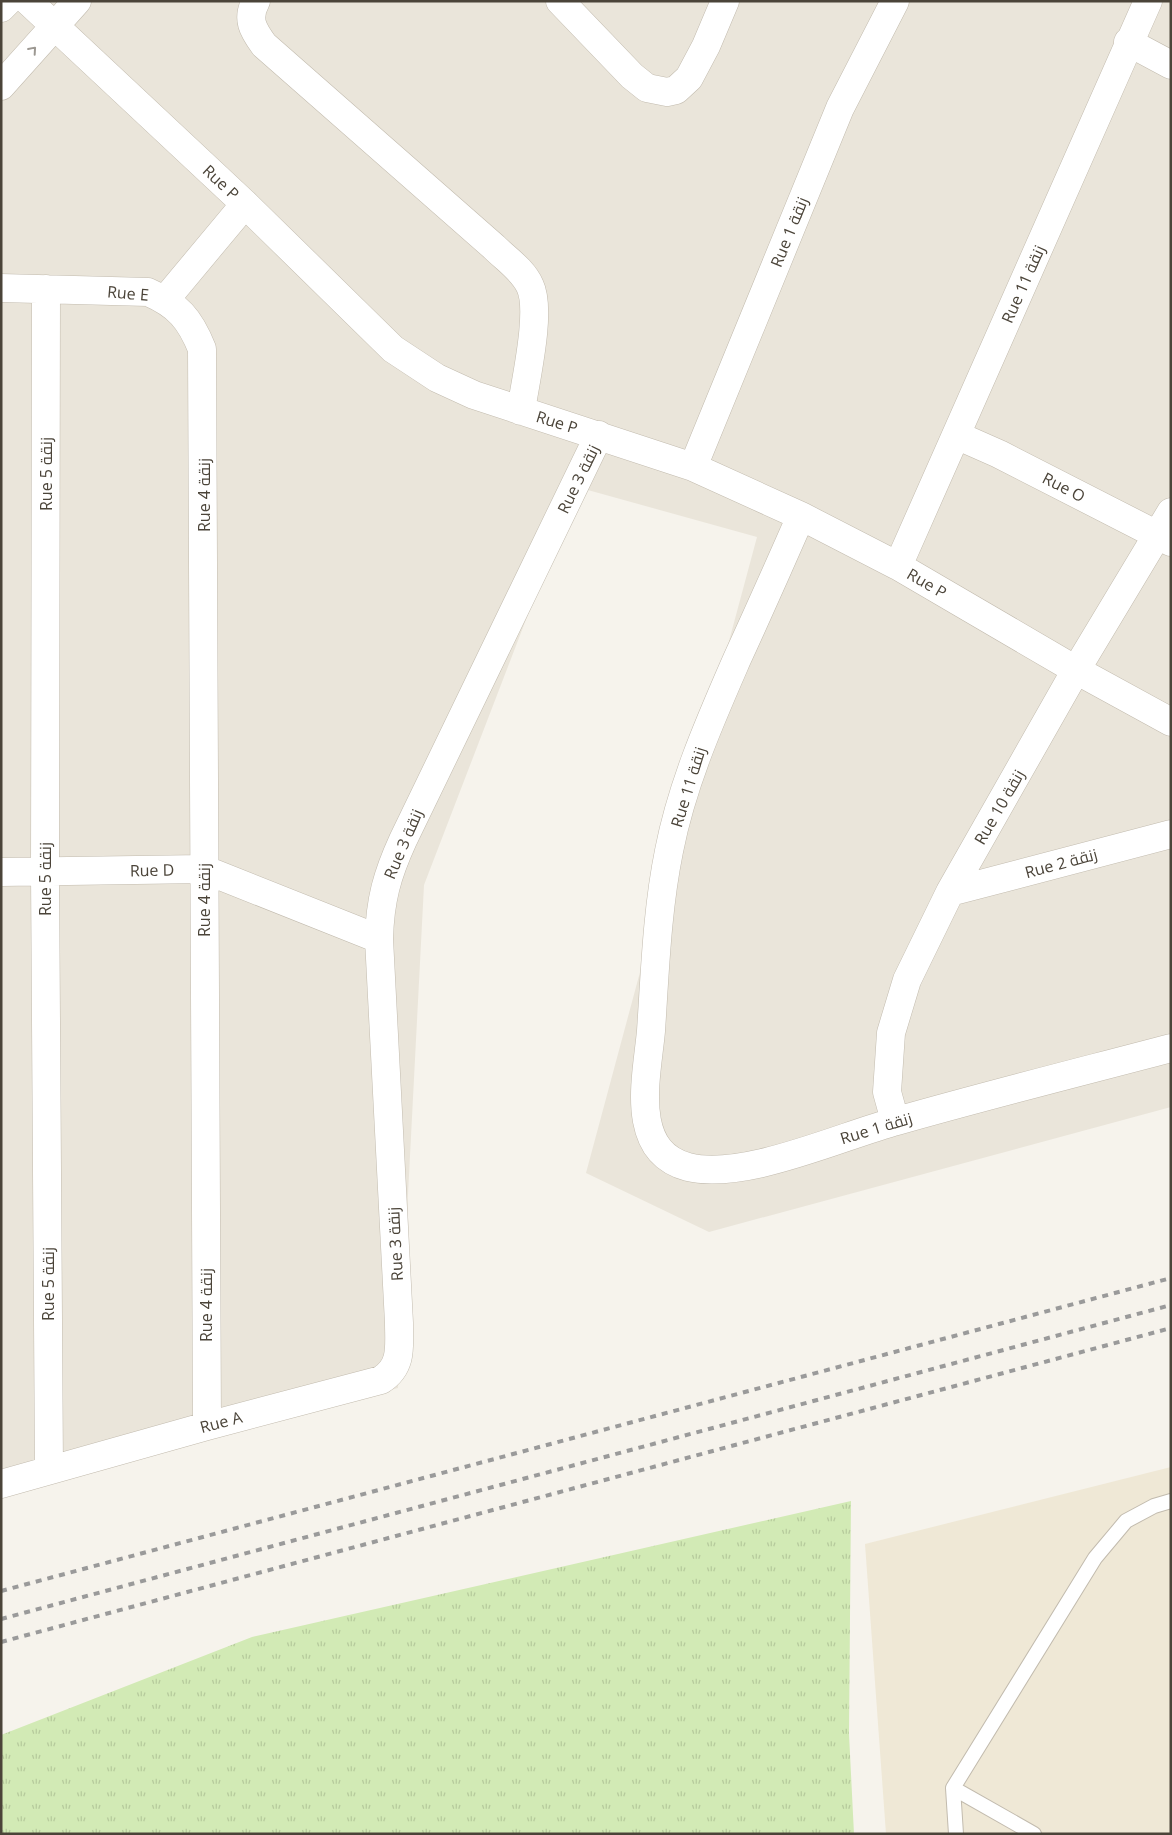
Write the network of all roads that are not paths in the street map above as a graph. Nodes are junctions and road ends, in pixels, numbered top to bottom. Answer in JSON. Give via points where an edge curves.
{"nodes":[{"id":1,"x":8,"y":1,"type":"edge"},
{"id":2,"x":28,"y":1,"type":"edge"},
{"id":3,"x":77,"y":1,"type":"edge"},
{"id":4,"x":256,"y":1,"type":"edge"},
{"id":5,"x":560,"y":1,"type":"edge"},
{"id":6,"x":725,"y":1,"type":"edge"},
{"id":7,"x":894,"y":1,"type":"edge"},
{"id":8,"x":1148,"y":1,"type":"edge"},
{"id":9,"x":1,"y":8,"type":"edge"},
{"id":10,"x":54,"y":26,"type":"junction"},
{"id":11,"x":1128,"y":42,"type":"junction"},
{"id":12,"x":1171,"y":65,"type":"edge"},
{"id":13,"x":1,"y":86,"type":"edge"},
{"id":14,"x":244,"y":204,"type":"junction"},
{"id":15,"x":1,"y":288,"type":"edge"},
{"id":16,"x":46,"y":289,"type":"junction"},
{"id":17,"x":165,"y":300,"type":"junction"},
{"id":18,"x":204,"y":374,"type":"joint"},
{"id":19,"x":521,"y":411,"type":"junction"},
{"id":20,"x":599,"y":435,"type":"junction"},
{"id":21,"x":956,"y":435,"type":"junction"},
{"id":22,"x":693,"y":467,"type":"junction"},
{"id":23,"x":801,"y":516,"type":"junction"},
{"id":24,"x":1166,"y":530,"type":"edge"},
{"id":25,"x":898,"y":566,"type":"junction"},
{"id":26,"x":1076,"y":670,"type":"junction"},
{"id":27,"x":1171,"y":722,"type":"edge"},
{"id":28,"x":1171,"y":834,"type":"edge"},
{"id":29,"x":203,"y":869,"type":"junction"},
{"id":30,"x":1,"y":872,"type":"edge"},
{"id":31,"x":45,"y":872,"type":"junction"},
{"id":32,"x":950,"y":892,"type":"junction"},
{"id":33,"x":379,"y":938,"type":"junction"},
{"id":34,"x":1171,"y":1048,"type":"edge"},
{"id":35,"x":647,"y":1077,"type":"joint"},
{"id":36,"x":894,"y":1121,"type":"junction"},
{"id":37,"x":399,"y":1323,"type":"joint"},
{"id":38,"x":206,"y":1426,"type":"junction"},
{"id":39,"x":49,"y":1470,"type":"junction"},
{"id":40,"x":1,"y":1484,"type":"edge"},
{"id":41,"x":1171,"y":1501,"type":"edge"},
{"id":42,"x":953,"y":1788,"type":"junction"},
{"id":43,"x":956,"y":1834,"type":"edge"},
{"id":44,"x":1034,"y":1834,"type":"edge"}],
"edges":[{"from":1,"to":9,"type":"street"},
{"from":2,"to":10,"type":"street","name":"Rue P"},
{"from":3,"to":10,"type":"street"},
{"from":4,"to":19,"type":"street","via":[[252,9],[252,28],[264,45],[494,247],[530,285],[534,326]]},
{"from":5,"to":6,"type":"street","via":[[632,76],[647,88],[667,92],[676,90],[689,78]]},
{"from":7,"to":22,"type":"street","name":"Rue 1 زنقة","via":[[840,108]]},
{"from":8,"to":11,"type":"street","name":"Rue 11 زنقة"},
{"from":13,"to":10,"type":"street","one_way":true},
{"from":10,"to":14,"type":"street","name":"Rue P"},
{"from":11,"to":12,"type":"street"},
{"from":11,"to":21,"type":"street","name":"Rue 11 زنقة"},
{"from":14,"to":17,"type":"street"},
{"from":14,"to":19,"type":"street","name":"Rue P","via":[[393,350],[437,378]]},
{"from":15,"to":16,"type":"street","name":"Rue E"},
{"from":16,"to":17,"type":"street","name":"Rue E","via":[[148,292]]},
{"from":16,"to":31,"type":"street","name":"Rue 5 زنقة"},
{"from":17,"to":18,"type":"street","name":"Rue E","via":[[193,327],[202,348]]},
{"from":18,"to":29,"type":"street","name":"Rue 4 زنقة"},
{"from":19,"to":20,"type":"street","name":"Rue P"},
{"from":20,"to":22,"type":"street","name":"Rue P"},
{"from":20,"to":33,"type":"street","name":"Rue 3 زنقة","via":[[389,871],[380,906]]},
{"from":21,"to":24,"type":"street","name":"Rue O"},
{"from":21,"to":25,"type":"street","name":"Rue 11 زنقة"},
{"from":22,"to":23,"type":"street","name":"Rue P"},
{"from":23,"to":25,"type":"street","name":"Rue P"},
{"from":23,"to":35,"type":"street","name":"Rue 11 زنقة","via":[[707,727],[684,794],[669,852],[657,942]]},
{"from":24,"to":26,"type":"street","name":"Rue 10 زنقة"},
{"from":25,"to":26,"type":"street","name":"Rue P"},
{"from":26,"to":27,"type":"street","name":"Rue P"},
{"from":26,"to":32,"type":"street","name":"Rue 10 زنقة"},
{"from":28,"to":32,"type":"street","name":"Rue 2 زنقة"},
{"from":29,"to":31,"type":"street","name":"Rue D"},
{"from":29,"to":33,"type":"street","name":"Rue D"},
{"from":29,"to":38,"type":"street","name":"Rue 4 زنقة"},
{"from":30,"to":31,"type":"street","name":"Rue D"},
{"from":31,"to":39,"type":"street","name":"Rue 5 زنقة"},
{"from":32,"to":36,"type":"street","name":"Rue 10 زنقة","via":[[907,980],[891,1033],[887,1092]]},
{"from":33,"to":37,"type":"street","name":"Rue 3 زنقة"},
{"from":34,"to":36,"type":"street","name":"Rue 1 زنقة"},
{"from":35,"to":36,"type":"street","name":"Rue 1 زنقة","via":[[646,1126],[650,1136],[668,1159],[689,1167],[720,1169],[767,1162]]},
{"from":37,"to":38,"type":"street","name":"Rue A","via":[[394,1369],[381,1380]]},
{"from":38,"to":39,"type":"street","name":"Rue A"},
{"from":39,"to":40,"type":"street","name":"Rue A"},
{"from":41,"to":42,"type":"lane","via":[[1126,1521],[1095,1558]]},
{"from":42,"to":43,"type":"lane"},
{"from":42,"to":44,"type":"lane"}]}
